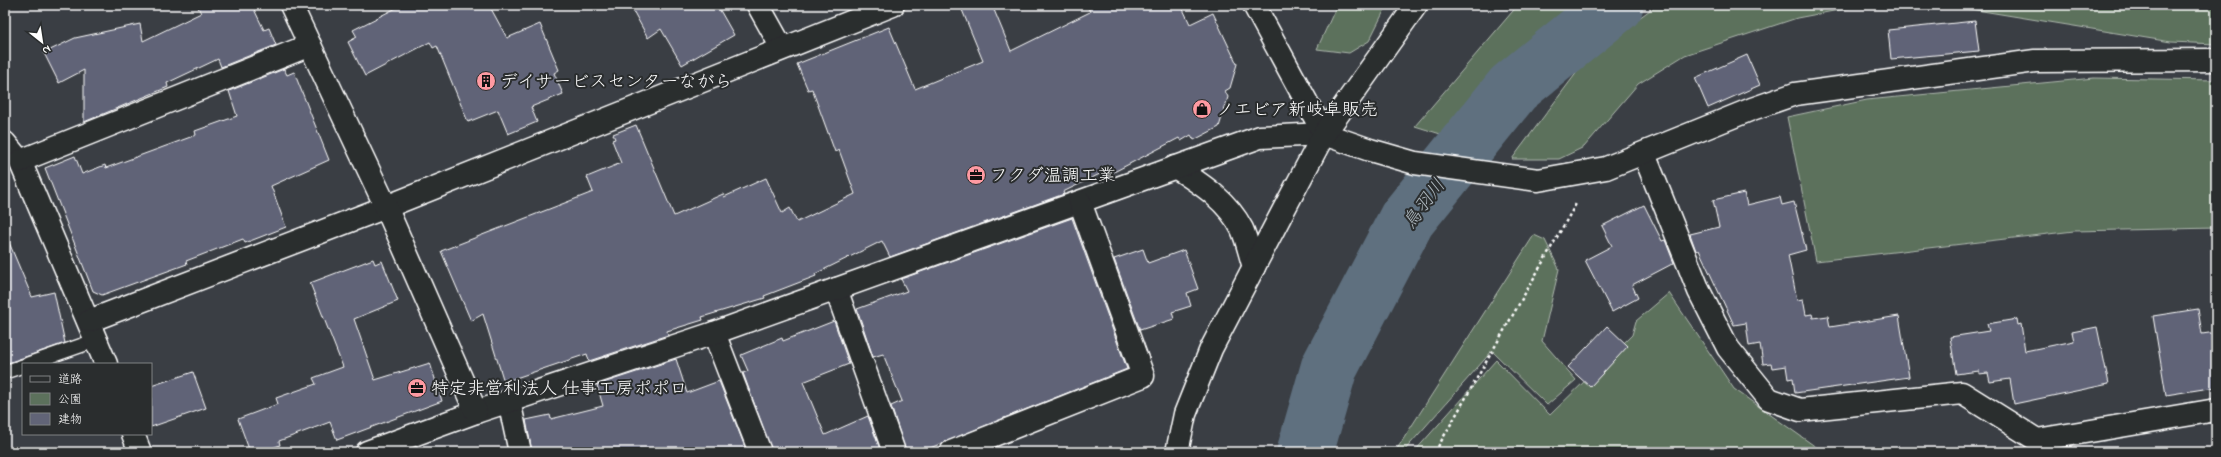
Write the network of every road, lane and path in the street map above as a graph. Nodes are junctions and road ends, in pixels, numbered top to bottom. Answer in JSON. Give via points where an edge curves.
{"nodes":[{"id":1,"x":291,"y":5,"type":"edge"},
{"id":2,"x":758,"y":5,"type":"edge"},
{"id":3,"x":893,"y":5,"type":"edge"},
{"id":4,"x":1254,"y":5,"type":"edge"},
{"id":5,"x":1416,"y":5,"type":"edge"},
{"id":6,"x":310,"y":45,"type":"junction"},
{"id":7,"x":782,"y":48,"type":"junction"},
{"id":8,"x":2216,"y":60,"type":"edge"},
{"id":9,"x":1324,"y":134,"type":"junction"},
{"id":10,"x":5,"y":142,"type":"edge"},
{"id":11,"x":1644,"y":154,"type":"junction"},
{"id":12,"x":20,"y":161,"type":"junction"},
{"id":13,"x":1174,"y":167,"type":"junction"},
{"id":14,"x":1592,"y":170,"type":"junction"},
{"id":15,"x":1080,"y":202,"type":"junction"},
{"id":16,"x":386,"y":207,"type":"junction"},
{"id":17,"x":1254,"y":267,"type":"junction"},
{"id":18,"x":836,"y":289,"type":"junction"},
{"id":19,"x":93,"y":330,"type":"junction"},
{"id":20,"x":714,"y":333,"type":"junction"},
{"id":21,"x":30,"y":363,"type":"edge"},
{"id":22,"x":106,"y":363,"type":"edge"},
{"id":23,"x":22,"y":366,"type":"edge"},
{"id":24,"x":5,"y":372,"type":"edge"},
{"id":25,"x":509,"y":401,"type":"junction"},
{"id":26,"x":2216,"y":410,"type":"edge"},
{"id":27,"x":476,"y":412,"type":"junction"},
{"id":28,"x":133,"y":435,"type":"edge"},
{"id":29,"x":140,"y":452,"type":"edge"},
{"id":30,"x":367,"y":452,"type":"edge"},
{"id":31,"x":520,"y":452,"type":"edge"},
{"id":32,"x":760,"y":452,"type":"edge"},
{"id":33,"x":894,"y":452,"type":"edge"},
{"id":34,"x":951,"y":452,"type":"edge"},
{"id":35,"x":1177,"y":452,"type":"edge"},
{"id":36,"x":1435,"y":452,"type":"edge"}],
"edges":[{"from":1,"to":6,"type":"street"},
{"from":2,"to":7,"type":"street"},
{"from":3,"to":7,"type":"street"},
{"from":4,"to":9,"type":"street"},
{"from":5,"to":9,"type":"street"},
{"from":6,"to":12,"type":"street"},
{"from":6,"to":16,"type":"street"},
{"from":7,"to":16,"type":"street"},
{"from":8,"to":11,"type":"street","via":[[2035,61],[1796,94],[1752,108]]},
{"from":9,"to":13,"type":"street","via":[[1260,137]]},
{"from":9,"to":14,"type":"street","via":[[1415,163],[1538,180]]},
{"from":9,"to":17,"type":"street"},
{"from":10,"to":12,"type":"street"},
{"from":11,"to":14,"type":"street","via":[[1606,168]]},
{"from":11,"to":26,"type":"street","via":[[1699,291],[1728,348],[1769,399],[1800,410],[1962,393],[2038,440]]},
{"from":12,"to":19,"type":"street"},
{"from":13,"to":15,"type":"street"},
{"from":13,"to":17,"type":"street","via":[[1208,189],[1232,212],[1242,230]]},
{"from":14,"to":36,"type":"path"},
{"from":15,"to":18,"type":"street"},
{"from":15,"to":34,"type":"street","via":[[1143,376]]},
{"from":16,"to":19,"type":"street"},
{"from":16,"to":27,"type":"street"},
{"from":17,"to":35,"type":"street","via":[[1211,349],[1185,414]]},
{"from":18,"to":20,"type":"street"},
{"from":18,"to":33,"type":"street"},
{"from":19,"to":21,"type":"lane"},
{"from":19,"to":22,"type":"street"},
{"from":20,"to":25,"type":"street"},
{"from":20,"to":32,"type":"street"},
{"from":23,"to":24,"type":"lane"},
{"from":25,"to":27,"type":"street"},
{"from":25,"to":31,"type":"street"},
{"from":27,"to":30,"type":"street"},
{"from":28,"to":29,"type":"street"}]}
